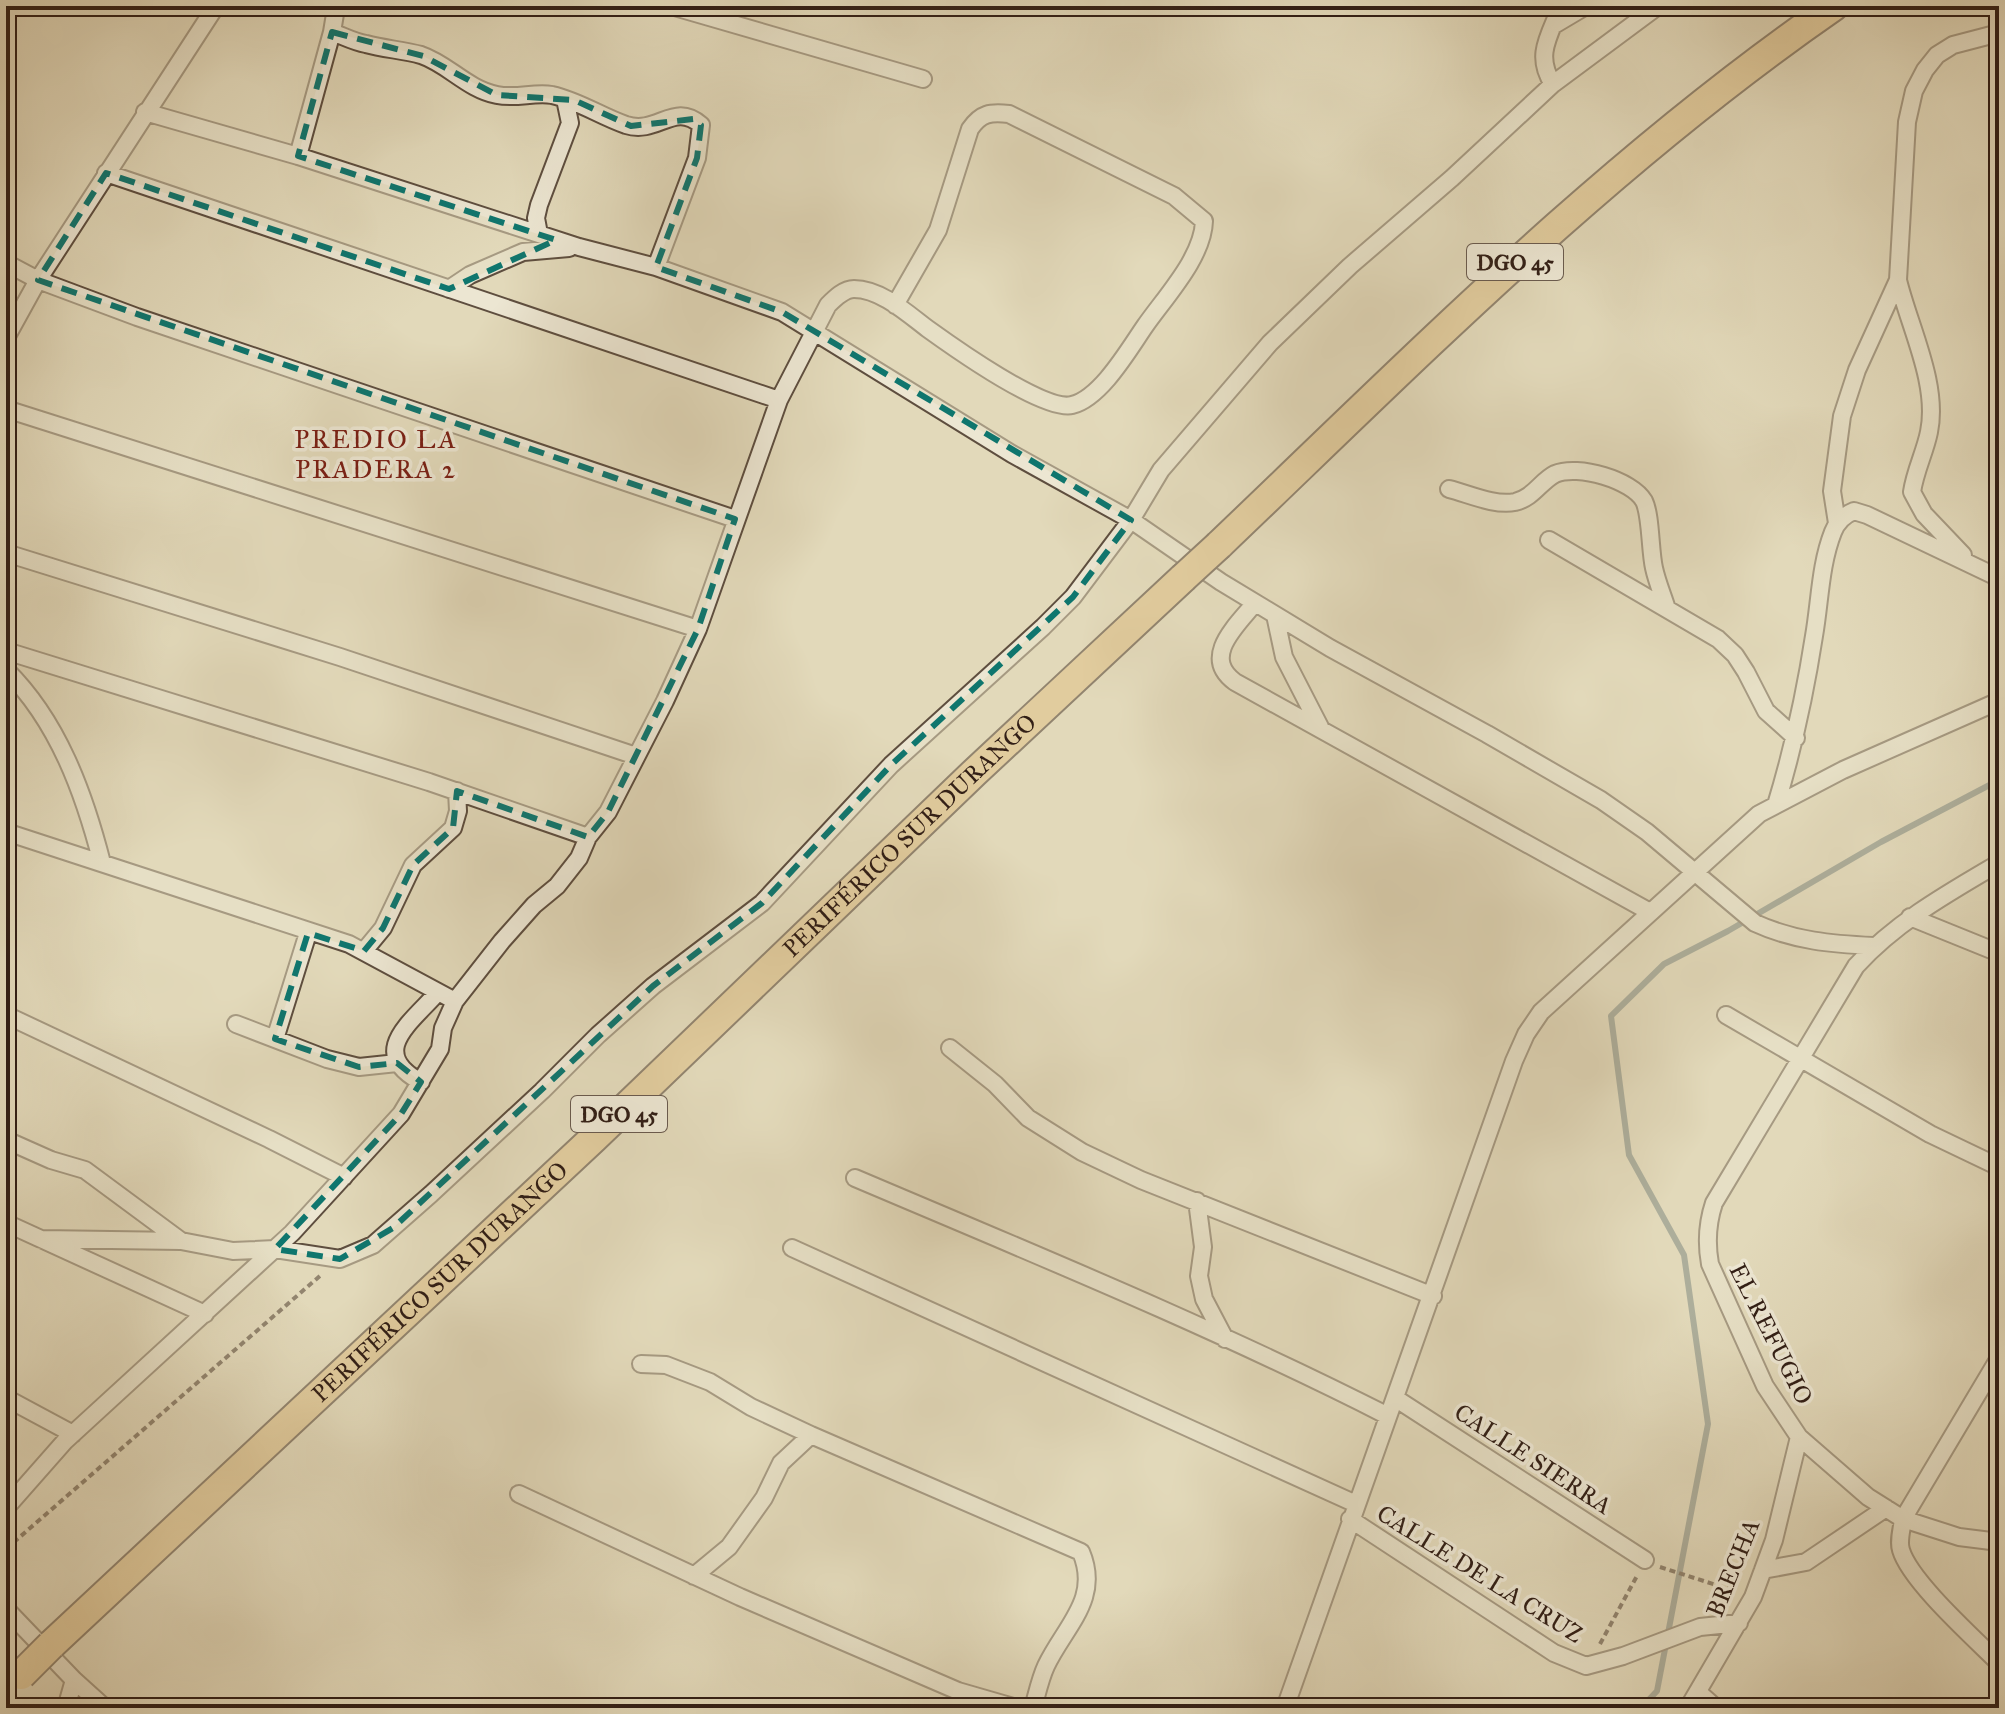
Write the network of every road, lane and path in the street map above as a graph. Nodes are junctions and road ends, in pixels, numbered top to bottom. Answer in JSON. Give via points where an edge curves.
{"nodes":[{"id":1,"x":216,"y":6,"type":"edge"},
{"id":2,"x":333,"y":6,"type":"edge"},
{"id":3,"x":671,"y":6,"type":"edge"},
{"id":4,"x":1561,"y":6,"type":"edge"},
{"id":5,"x":1586,"y":6,"type":"edge"},
{"id":6,"x":1658,"y":6,"type":"edge"},
{"id":7,"x":1834,"y":6,"type":"edge"},
{"id":8,"x":1554,"y":25,"type":"junction"},
{"id":9,"x":332,"y":32,"type":"junction"},
{"id":10,"x":1999,"y":33,"type":"edge"},
{"id":11,"x":923,"y":79,"type":"dead end"},
{"id":12,"x":1553,"y":84,"type":"junction"},
{"id":13,"x":565,"y":99,"type":"junction"},
{"id":14,"x":145,"y":112,"type":"junction"},
{"id":15,"x":298,"y":156,"type":"junction"},
{"id":16,"x":106,"y":173,"type":"junction"},
{"id":17,"x":539,"y":234,"type":"junction"},
{"id":18,"x":579,"y":247,"type":"junction"},
{"id":19,"x":6,"y":263,"type":"edge"},
{"id":20,"x":656,"y":267,"type":"junction"},
{"id":21,"x":38,"y":280,"type":"junction"},
{"id":22,"x":1898,"y":280,"type":"junction"},
{"id":23,"x":449,"y":289,"type":"junction"},
{"id":24,"x":895,"y":305,"type":"junction"},
{"id":25,"x":812,"y":332,"type":"junction"},
{"id":26,"x":6,"y":338,"type":"edge"},
{"id":27,"x":779,"y":400,"type":"junction"},
{"id":28,"x":6,"y":409,"type":"edge"},
{"id":29,"x":1449,"y":489,"type":"dead end"},
{"id":30,"x":735,"y":519,"type":"junction"},
{"id":31,"x":1131,"y":520,"type":"junction"},
{"id":32,"x":1837,"y":523,"type":"junction"},
{"id":33,"x":1549,"y":540,"type":"dead end"},
{"id":34,"x":6,"y":553,"type":"edge"},
{"id":35,"x":1976,"y":567,"type":"junction"},
{"id":36,"x":1999,"y":578,"type":"edge"},
{"id":37,"x":1255,"y":603,"type":"junction"},
{"id":38,"x":1667,"y":609,"type":"junction"},
{"id":39,"x":1275,"y":615,"type":"junction"},
{"id":40,"x":698,"y":629,"type":"junction"},
{"id":41,"x":6,"y":651,"type":"edge"},
{"id":42,"x":6,"y":670,"type":"edge"},
{"id":43,"x":1999,"y":701,"type":"edge"},
{"id":44,"x":1321,"y":729,"type":"junction"},
{"id":45,"x":1796,"y":738,"type":"junction"},
{"id":46,"x":636,"y":756,"type":"junction"},
{"id":47,"x":457,"y":791,"type":"junction"},
{"id":48,"x":1776,"y":805,"type":"junction"},
{"id":49,"x":6,"y":832,"type":"edge"},
{"id":50,"x":588,"y":837,"type":"junction"},
{"id":51,"x":102,"y":863,"type":"junction"},
{"id":52,"x":1999,"y":863,"type":"edge"},
{"id":53,"x":1695,"y":871,"type":"junction"},
{"id":54,"x":1650,"y":912,"type":"junction"},
{"id":55,"x":1910,"y":917,"type":"junction"},
{"id":56,"x":308,"y":933,"type":"junction"},
{"id":57,"x":1874,"y":946,"type":"junction"},
{"id":58,"x":364,"y":951,"type":"junction"},
{"id":59,"x":1999,"y":953,"type":"edge"},
{"id":60,"x":438,"y":992,"type":"junction"},
{"id":61,"x":455,"y":1001,"type":"junction"},
{"id":62,"x":6,"y":1015,"type":"edge"},
{"id":63,"x":1726,"y":1015,"type":"dead end"},
{"id":64,"x":236,"y":1024,"type":"dead end"},
{"id":65,"x":275,"y":1039,"type":"junction"},
{"id":66,"x":950,"y":1048,"type":"dead end"},
{"id":67,"x":1799,"y":1058,"type":"junction"},
{"id":68,"x":397,"y":1063,"type":"junction"},
{"id":69,"x":421,"y":1082,"type":"junction"},
{"id":70,"x":6,"y":1140,"type":"edge"},
{"id":71,"x":1999,"y":1167,"type":"edge"},
{"id":72,"x":344,"y":1177,"type":"junction"},
{"id":73,"x":855,"y":1178,"type":"dead end"},
{"id":74,"x":1197,"y":1201,"type":"junction"},
{"id":75,"x":6,"y":1223,"type":"edge"},
{"id":76,"x":41,"y":1239,"type":"junction"},
{"id":77,"x":181,"y":1241,"type":"junction"},
{"id":78,"x":792,"y":1248,"type":"dead end"},
{"id":79,"x":275,"y":1249,"type":"junction"},
{"id":80,"x":340,"y":1259,"type":"junction"},
{"id":81,"x":1433,"y":1296,"type":"junction"},
{"id":82,"x":205,"y":1314,"type":"junction"},
{"id":83,"x":1225,"y":1339,"type":"junction"},
{"id":84,"x":1999,"y":1358,"type":"edge"},
{"id":85,"x":641,"y":1364,"type":"dead end"},
{"id":86,"x":6,"y":1398,"type":"edge"},
{"id":87,"x":1395,"y":1398,"type":"junction"},
{"id":88,"x":1388,"y":1416,"type":"junction"},
{"id":89,"x":73,"y":1434,"type":"junction"},
{"id":90,"x":811,"y":1435,"type":"junction"},
{"id":91,"x":1799,"y":1437,"type":"junction"},
{"id":92,"x":519,"y":1494,"type":"dead end"},
{"id":93,"x":6,"y":1508,"type":"edge"},
{"id":94,"x":1886,"y":1508,"type":"junction"},
{"id":95,"x":1353,"y":1511,"type":"junction"},
{"id":96,"x":1903,"y":1519,"type":"junction"},
{"id":97,"x":1999,"y":1542,"type":"edge"},
{"id":98,"x":6,"y":1549,"type":"edge"},
{"id":99,"x":1645,"y":1560,"type":"junction"},
{"id":100,"x":1763,"y":1570,"type":"junction"},
{"id":101,"x":694,"y":1576,"type":"junction"},
{"id":102,"x":1753,"y":1597,"type":"junction"},
{"id":103,"x":6,"y":1609,"type":"edge"},
{"id":104,"x":1739,"y":1623,"type":"junction"},
{"id":105,"x":1999,"y":1663,"type":"edge"},
{"id":106,"x":1586,"y":1666,"type":"junction"},
{"id":107,"x":74,"y":1680,"type":"junction"},
{"id":108,"x":13,"y":1682,"type":"edge"},
{"id":109,"x":1698,"y":1692,"type":"junction"},
{"id":110,"x":66,"y":1708,"type":"edge"},
{"id":111,"x":105,"y":1708,"type":"edge"},
{"id":112,"x":1017,"y":1708,"type":"edge"},
{"id":113,"x":1033,"y":1708,"type":"edge"},
{"id":114,"x":1285,"y":1708,"type":"edge"},
{"id":115,"x":1688,"y":1708,"type":"edge"},
{"id":116,"x":1716,"y":1708,"type":"edge"}],
"edges":[{"from":1,"to":14,"type":"street"},
{"from":2,"to":9,"type":"street"},
{"from":3,"to":11,"type":"street"},
{"from":4,"to":8,"type":"street"},
{"from":5,"to":8,"type":"street"},
{"from":6,"to":12,"type":"street"},
{"from":7,"to":108,"type":"highway","name":"PERIFÉRICO SUR DURANGO","number":"DGO 45","bridge":true,"via":[[1700,103],[1507,269]]},
{"from":8,"to":12,"type":"street","via":[[1542,57]]},
{"from":9,"to":13,"type":"street","via":[[423,56],[473,88],[497,95]]},
{"from":9,"to":15,"type":"street"},
{"from":10,"to":22,"type":"street","via":[[1953,45],[1937,55],[1914,91],[1907,122]]},
{"from":12,"to":31,"type":"street","via":[[1270,343],[1161,470]]},
{"from":13,"to":17,"type":"street","via":[[570,123],[539,205]]},
{"from":13,"to":20,"type":"street","via":[[631,126],[648,128],[668,117],[684,116],[701,125],[697,158]]},
{"from":14,"to":15,"type":"street"},
{"from":14,"to":16,"type":"street"},
{"from":15,"to":17,"type":"street"},
{"from":16,"to":21,"type":"street"},
{"from":16,"to":23,"type":"street"},
{"from":17,"to":18,"type":"street"},
{"from":18,"to":20,"type":"street"},
{"from":18,"to":23,"type":"street","via":[[523,252]]},
{"from":19,"to":21,"type":"street"},
{"from":20,"to":25,"type":"street","via":[[782,312]]},
{"from":21,"to":26,"type":"street"},
{"from":21,"to":30,"type":"street"},
{"from":22,"to":32,"type":"street","via":[[1842,416],[1832,491]]},
{"from":22,"to":35,"type":"street","via":[[1931,403],[1930,431],[1912,492],[1924,514]]},
{"from":23,"to":27,"type":"street"},
{"from":24,"to":24,"type":"street","via":[[938,230],[970,129],[978,116],[991,112],[1009,114],[1174,196],[1204,221],[1200,248],[1119,363],[1099,387],[1071,406],[1054,405],[1017,386]]},
{"from":24,"to":25,"type":"street","via":[[852,288],[828,305]]},
{"from":25,"to":27,"type":"street"},
{"from":25,"to":31,"type":"street"},
{"from":27,"to":30,"type":"street"},
{"from":28,"to":40,"type":"street"},
{"from":29,"to":38,"type":"street","via":[[1501,503],[1518,502],[1556,474],[1587,473],[1623,481],[1646,505],[1654,569]]},
{"from":30,"to":40,"type":"street"},
{"from":31,"to":37,"type":"street"},
{"from":31,"to":80,"type":"street","via":[[1073,597],[891,765],[762,903],[653,986],[373,1245]]},
{"from":32,"to":35,"type":"street","via":[[1854,511],[1867,515]]},
{"from":32,"to":45,"type":"street","via":[[1822,578]]},
{"from":33,"to":38,"type":"street"},
{"from":34,"to":46,"type":"street"},
{"from":35,"to":36,"type":"street"},
{"from":37,"to":39,"type":"street"},
{"from":37,"to":44,"type":"street","via":[[1227,639],[1219,662],[1223,673]]},
{"from":38,"to":45,"type":"street","via":[[1735,655],[1766,711]]},
{"from":39,"to":44,"type":"street","via":[[1284,657]]},
{"from":39,"to":53,"type":"street","via":[[1601,800]]},
{"from":40,"to":46,"type":"street"},
{"from":41,"to":47,"type":"street"},
{"from":42,"to":51,"type":"street","via":[[28,692],[75,777]]},
{"from":43,"to":48,"type":"street"},
{"from":44,"to":54,"type":"street"},
{"from":45,"to":48,"type":"street"},
{"from":46,"to":50,"type":"street","via":[[608,812]]},
{"from":47,"to":50,"type":"street"},
{"from":47,"to":58,"type":"street","via":[[453,828],[413,865],[383,928]]},
{"from":48,"to":53,"type":"street"},
{"from":49,"to":51,"type":"street"},
{"from":50,"to":61,"type":"street","via":[[557,886],[502,941]]},
{"from":51,"to":56,"type":"street"},
{"from":52,"to":55,"type":"street","name":"EL REFUGIO"},
{"from":53,"to":54,"type":"street"},
{"from":53,"to":57,"type":"street","via":[[1730,905],[1776,933]]},
{"from":54,"to":81,"type":"street","via":[[1541,1012],[1526,1034]]},
{"from":55,"to":57,"type":"street","name":"EL REFUGIO"},
{"from":55,"to":59,"type":"street"},
{"from":56,"to":58,"type":"street"},
{"from":56,"to":65,"type":"street"},
{"from":57,"to":67,"type":"street","name":"EL REFUGIO"},
{"from":58,"to":60,"type":"street"},
{"from":60,"to":61,"type":"street"},
{"from":60,"to":68,"type":"street","via":[[397,1038]]},
{"from":61,"to":69,"type":"street","via":[[440,1049]]},
{"from":62,"to":72,"type":"street"},
{"from":63,"to":67,"type":"street"},
{"from":64,"to":65,"type":"street"},
{"from":65,"to":68,"type":"street","via":[[359,1067]]},
{"from":66,"to":74,"type":"street","via":[[1048,1132],[1129,1174]]},
{"from":67,"to":71,"type":"street","via":[[1930,1134]]},
{"from":67,"to":91,"type":"street","name":"EL REFUGIO","via":[[1714,1203],[1706,1243],[1710,1264],[1765,1386]]},
{"from":68,"to":69,"type":"street"},
{"from":69,"to":72,"type":"street","via":[[401,1114]]},
{"from":70,"to":77,"type":"street","via":[[85,1170]]},
{"from":72,"to":79,"type":"street"},
{"from":73,"to":83,"type":"street"},
{"from":74,"to":81,"type":"street"},
{"from":74,"to":83,"type":"street","via":[[1203,1247],[1199,1276],[1204,1299]]},
{"from":75,"to":76,"type":"street"},
{"from":76,"to":77,"type":"street"},
{"from":76,"to":82,"type":"street"},
{"from":77,"to":79,"type":"street","via":[[233,1251]]},
{"from":78,"to":95,"type":"street","name":"CALLE DE LA CRUZ"},
{"from":79,"to":80,"type":"street"},
{"from":79,"to":82,"type":"street"},
{"from":80,"to":98,"type":"path"},
{"from":81,"to":87,"type":"street"},
{"from":82,"to":89,"type":"street"},
{"from":83,"to":88,"type":"street"},
{"from":84,"to":96,"type":"street"},
{"from":85,"to":90,"type":"street","via":[[666,1365],[710,1382]]},
{"from":86,"to":89,"type":"street"},
{"from":87,"to":88,"type":"street"},
{"from":87,"to":99,"type":"street","name":"CALLE SIERRA"},
{"from":88,"to":95,"type":"street"},
{"from":89,"to":93,"type":"street"},
{"from":90,"to":101,"type":"street","via":[[781,1463],[729,1547]]},
{"from":90,"to":113,"type":"street","via":[[1081,1552],[1088,1569],[1087,1587],[1046,1666]]},
{"from":91,"to":94,"type":"street","name":"EL REFUGIO"},
{"from":91,"to":100,"type":"street","name":"BRECHA"},
{"from":92,"to":101,"type":"street"},
{"from":94,"to":96,"type":"street","name":"EL REFUGIO"},
{"from":94,"to":100,"type":"street","via":[[1806,1562]]},
{"from":95,"to":106,"type":"street","name":"CALLE DE LA CRUZ","via":[[1554,1653]]},
{"from":95,"to":114,"type":"street"},
{"from":96,"to":97,"type":"street","name":"EL REFUGIO","via":[[1959,1537]]},
{"from":96,"to":105,"type":"street","via":[[1899,1547],[1908,1566]]},
{"from":99,"to":102,"type":"path"},
{"from":99,"to":106,"type":"path"},
{"from":100,"to":102,"type":"street","name":"BRECHA"},
{"from":101,"to":112,"type":"street","via":[[958,1691]]},
{"from":102,"to":104,"type":"street","name":"BRECHA"},
{"from":103,"to":107,"type":"street"},
{"from":104,"to":106,"type":"street","via":[[1700,1627]]},
{"from":104,"to":109,"type":"street","name":"BRECHA"},
{"from":107,"to":110,"type":"street"},
{"from":107,"to":111,"type":"street"},
{"from":109,"to":115,"type":"street","name":"BRECHA"},
{"from":109,"to":116,"type":"street"}]}
